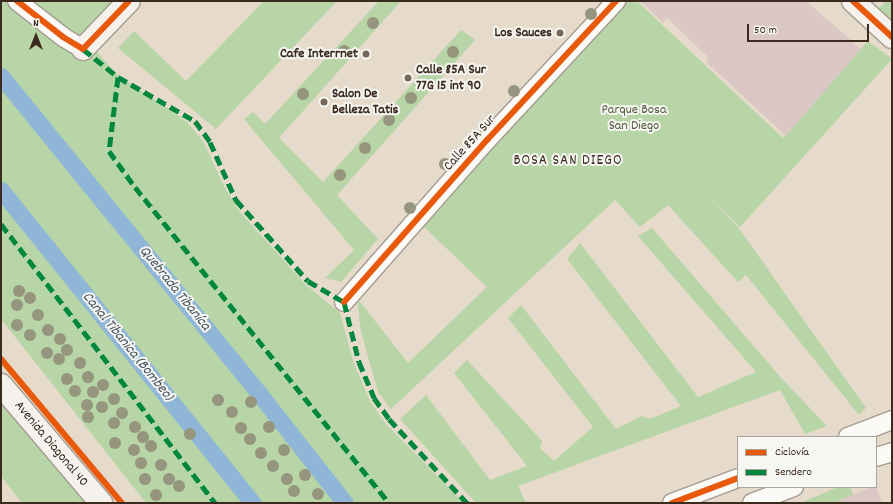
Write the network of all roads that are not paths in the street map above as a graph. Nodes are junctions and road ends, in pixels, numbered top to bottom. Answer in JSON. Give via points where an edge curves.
{"nodes":[{"id":1,"x":17,"y":1,"type":"edge"},
{"id":2,"x":129,"y":1,"type":"edge"},
{"id":3,"x":616,"y":1,"type":"edge"},
{"id":4,"x":853,"y":1,"type":"edge"},
{"id":5,"x":892,"y":37,"type":"edge"},
{"id":6,"x":83,"y":49,"type":"joint"},
{"id":7,"x":344,"y":302,"type":"dead end"},
{"id":8,"x":1,"y":385,"type":"edge"},
{"id":9,"x":892,"y":420,"type":"edge"},
{"id":10,"x":851,"y":436,"type":"edge"},
{"id":11,"x":892,"y":452,"type":"edge"},
{"id":12,"x":877,"y":457,"type":"edge"},
{"id":13,"x":737,"y":478,"type":"edge"},
{"id":14,"x":791,"y":488,"type":"edge"},
{"id":15,"x":101,"y":503,"type":"edge"},
{"id":16,"x":672,"y":503,"type":"edge"},
{"id":17,"x":752,"y":503,"type":"edge"}],
"edges":[{"from":1,"to":6,"type":"street","via":[[63,37]]},
{"from":2,"to":6,"type":"main road"},
{"from":3,"to":7,"type":"street","name":"Calle 85A Sur","via":[[487,140]]},
{"from":4,"to":5,"type":"main road"},
{"from":8,"to":15,"type":"main road","name":"Avenida Diagonal 40"},
{"from":9,"to":10,"type":"street"},
{"from":11,"to":12,"type":"street"},
{"from":13,"to":16,"type":"street"},
{"from":14,"to":17,"type":"street"}]}
